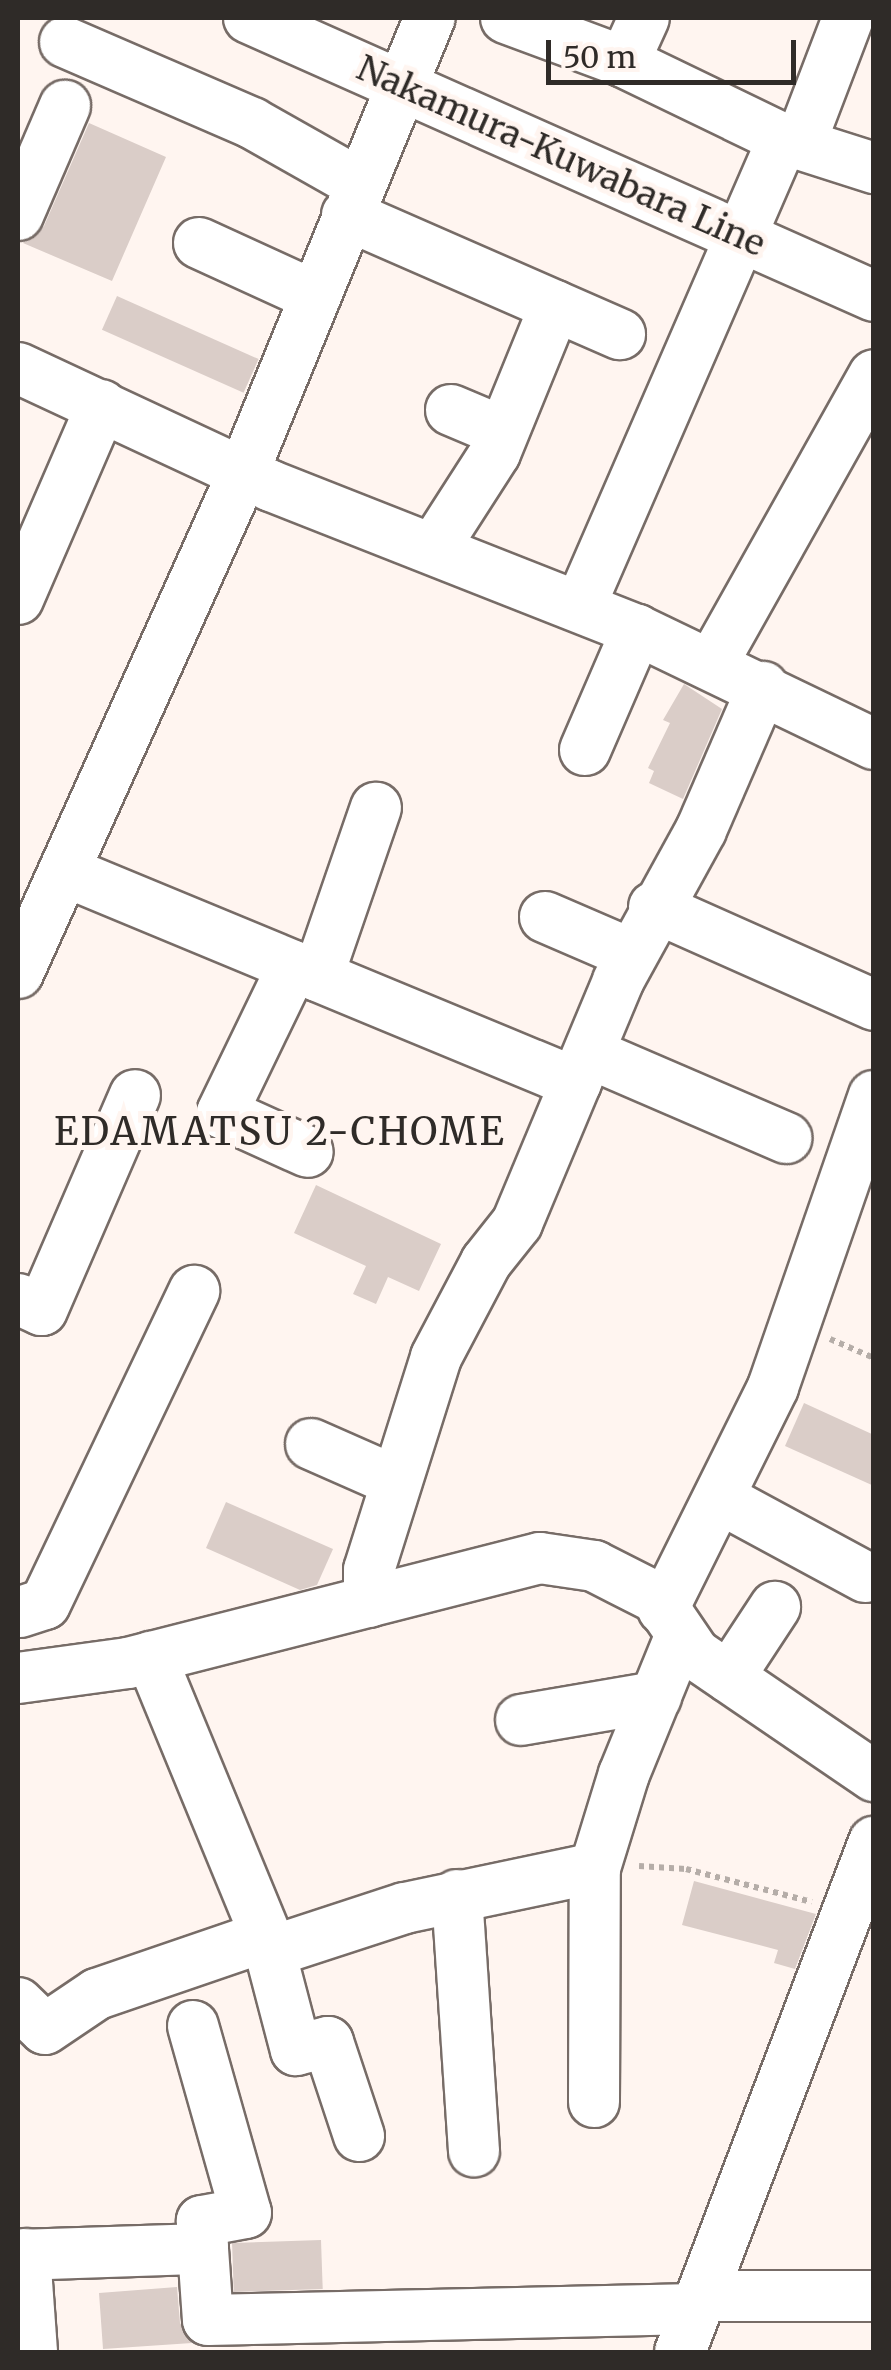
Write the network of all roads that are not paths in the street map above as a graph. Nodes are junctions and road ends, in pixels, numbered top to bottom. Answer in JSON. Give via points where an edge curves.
{"nodes":[{"id":1,"x":249,"y":18,"type":"edge"},
{"id":2,"x":430,"y":18,"type":"edge"},
{"id":3,"x":506,"y":18,"type":"edge"},
{"id":4,"x":644,"y":18,"type":"edge"},
{"id":5,"x":848,"y":18,"type":"edge"},
{"id":6,"x":64,"y":42,"type":"dead end"},
{"id":7,"x":624,"y":62,"type":"junction"},
{"id":8,"x":400,"y":84,"type":"junction"},
{"id":9,"x":65,"y":106,"type":"dead end"},
{"id":10,"x":791,"y":141,"type":"junction"},
{"id":11,"x":874,"y":168,"type":"edge"},
{"id":12,"x":354,"y":200,"type":"junction"},
{"id":13,"x":18,"y":215,"type":"edge"},
{"id":14,"x":742,"y":237,"type":"junction"},
{"id":15,"x":198,"y":244,"type":"dead end"},
{"id":16,"x":315,"y":296,"type":"junction"},
{"id":17,"x":874,"y":296,"type":"edge"},
{"id":18,"x":555,"y":306,"type":"junction"},
{"id":19,"x":620,"y":334,"type":"dead end"},
{"id":20,"x":18,"y":368,"type":"edge"},
{"id":21,"x":874,"y":374,"type":"edge"},
{"id":22,"x":102,"y":405,"type":"junction"},
{"id":23,"x":451,"y":410,"type":"dead end"},
{"id":24,"x":503,"y":432,"type":"junction"},
{"id":25,"x":243,"y":473,"type":"junction"},
{"id":26,"x":434,"y":548,"type":"junction"},
{"id":27,"x":18,"y":599,"type":"edge"},
{"id":28,"x":580,"y":606,"type":"junction"},
{"id":29,"x":637,"y":630,"type":"junction"},
{"id":30,"x":712,"y":664,"type":"junction"},
{"id":31,"x":763,"y":687,"type":"junction"},
{"id":32,"x":870,"y":732,"type":"edge"},
{"id":33,"x":585,"y":750,"type":"dead end"},
{"id":34,"x":376,"y":808,"type":"dead end"},
{"id":35,"x":64,"y":870,"type":"junction"},
{"id":36,"x":654,"y":908,"type":"junction"},
{"id":37,"x":545,"y":917,"type":"dead end"},
{"id":38,"x":28,"y":923,"type":"edge"},
{"id":39,"x":631,"y":954,"type":"junction"},
{"id":40,"x":306,"y":971,"type":"junction"},
{"id":41,"x":18,"y":974,"type":"edge"},
{"id":42,"x":874,"y":1004,"type":"edge"},
{"id":43,"x":583,"y":1068,"type":"junction"},
{"id":44,"x":135,"y":1095,"type":"dead end"},
{"id":45,"x":874,"y":1096,"type":"edge"},
{"id":46,"x":786,"y":1138,"type":"dead end"},
{"id":47,"x":308,"y":1152,"type":"dead end"},
{"id":48,"x":194,"y":1291,"type":"dead end"},
{"id":49,"x":18,"y":1299,"type":"edge"},
{"id":50,"x":311,"y":1444,"type":"dead end"},
{"id":51,"x":395,"y":1481,"type":"junction"},
{"id":52,"x":721,"y":1499,"type":"junction"},
{"id":53,"x":865,"y":1577,"type":"dead end"},
{"id":54,"x":369,"y":1602,"type":"junction"},
{"id":55,"x":775,"y":1607,"type":"dead end"},
{"id":56,"x":18,"y":1613,"type":"edge"},
{"id":57,"x":672,"y":1623,"type":"junction"},
{"id":58,"x":151,"y":1656,"type":"junction"},
{"id":59,"x":729,"y":1677,"type":"junction"},
{"id":60,"x":18,"y":1678,"type":"edge"},
{"id":61,"x":656,"y":1697,"type":"junction"},
{"id":62,"x":521,"y":1720,"type":"dead end"},
{"id":63,"x":874,"y":1776,"type":"edge"},
{"id":64,"x":874,"y":1842,"type":"edge"},
{"id":65,"x":595,"y":1868,"type":"junction"},
{"id":66,"x":457,"y":1895,"type":"junction"},
{"id":67,"x":268,"y":1944,"type":"junction"},
{"id":68,"x":18,"y":2004,"type":"edge"},
{"id":69,"x":193,"y":2026,"type":"dead end"},
{"id":70,"x":594,"y":2102,"type":"dead end"},
{"id":71,"x":360,"y":2136,"type":"dead end"},
{"id":72,"x":474,"y":2150,"type":"dead end"},
{"id":73,"x":203,"y":2250,"type":"junction"},
{"id":74,"x":21,"y":2254,"type":"edge"},
{"id":75,"x":874,"y":2296,"type":"edge"},
{"id":76,"x":692,"y":2319,"type":"edge"},
{"id":77,"x":480,"y":2333,"type":"edge"},
{"id":78,"x":32,"y":2352,"type":"edge"}],
"edges":[{"from":1,"to":8,"type":"street","name":"Nakamura-Kuwabara Line"},
{"from":2,"to":8,"type":"street"},
{"from":3,"to":7,"type":"street"},
{"from":4,"to":7,"type":"street"},
{"from":5,"to":10,"type":"street"},
{"from":6,"to":12,"type":"street","via":[[252,123]]},
{"from":7,"to":10,"type":"street"},
{"from":8,"to":12,"type":"street"},
{"from":8,"to":14,"type":"street","name":"Nakamura-Kuwabara Line"},
{"from":9,"to":13,"type":"street"},
{"from":10,"to":11,"type":"street"},
{"from":10,"to":14,"type":"street"},
{"from":12,"to":16,"type":"street"},
{"from":12,"to":18,"type":"street"},
{"from":14,"to":17,"type":"street","name":"Nakamura-Kuwabara Line"},
{"from":14,"to":28,"type":"street"},
{"from":15,"to":16,"type":"street"},
{"from":16,"to":25,"type":"street"},
{"from":18,"to":19,"type":"street"},
{"from":18,"to":24,"type":"street"},
{"from":20,"to":22,"type":"street"},
{"from":21,"to":30,"type":"street"},
{"from":22,"to":25,"type":"street"},
{"from":22,"to":27,"type":"street"},
{"from":23,"to":24,"type":"street"},
{"from":24,"to":26,"type":"street"},
{"from":25,"to":26,"type":"street"},
{"from":25,"to":35,"type":"street"},
{"from":26,"to":28,"type":"street"},
{"from":28,"to":29,"type":"street"},
{"from":29,"to":30,"type":"street"},
{"from":29,"to":33,"type":"street"},
{"from":30,"to":31,"type":"street"},
{"from":31,"to":32,"type":"street"},
{"from":31,"to":36,"type":"street","via":[[702,830]]},
{"from":34,"to":40,"type":"street"},
{"from":35,"to":38,"type":"street"},
{"from":35,"to":40,"type":"street"},
{"from":36,"to":39,"type":"street"},
{"from":36,"to":42,"type":"street"},
{"from":37,"to":39,"type":"street"},
{"from":38,"to":41,"type":"street"},
{"from":39,"to":43,"type":"street"},
{"from":40,"to":43,"type":"street"},
{"from":40,"to":47,"type":"street","via":[[222,1114]]},
{"from":43,"to":46,"type":"street"},
{"from":43,"to":51,"type":"street","via":[[516,1223],[486,1262],[436,1358]]},
{"from":44,"to":49,"type":"street","via":[[42,1310]]},
{"from":45,"to":52,"type":"street","via":[[774,1387],[728,1468]]},
{"from":48,"to":56,"type":"street","via":[[45,1604]]},
{"from":50,"to":51,"type":"street"},
{"from":51,"to":54,"type":"street","via":[[369,1570]]},
{"from":52,"to":53,"type":"street"},
{"from":52,"to":57,"type":"street"},
{"from":54,"to":57,"type":"street","via":[[540,1558],[594,1566],[658,1598]]},
{"from":54,"to":58,"type":"street"},
{"from":55,"to":59,"type":"street"},
{"from":57,"to":59,"type":"street"},
{"from":57,"to":61,"type":"street"},
{"from":58,"to":60,"type":"street"},
{"from":58,"to":67,"type":"street"},
{"from":59,"to":63,"type":"street"},
{"from":61,"to":62,"type":"street"},
{"from":61,"to":65,"type":"street"},
{"from":64,"to":76,"type":"street","via":[[842,1910]]},
{"from":65,"to":66,"type":"street"},
{"from":65,"to":70,"type":"street"},
{"from":66,"to":67,"type":"street"},
{"from":66,"to":72,"type":"street"},
{"from":67,"to":68,"type":"street","via":[[97,1994],[46,2029]]},
{"from":67,"to":71,"type":"street","via":[[296,2050],[328,2042]]},
{"from":69,"to":73,"type":"street","via":[[246,2213],[202,2221]]},
{"from":73,"to":74,"type":"street"},
{"from":73,"to":77,"type":"street","via":[[208,2320]]},
{"from":74,"to":78,"type":"street"},
{"from":75,"to":76,"type":"street"},
{"from":76,"to":77,"type":"street"}]}
